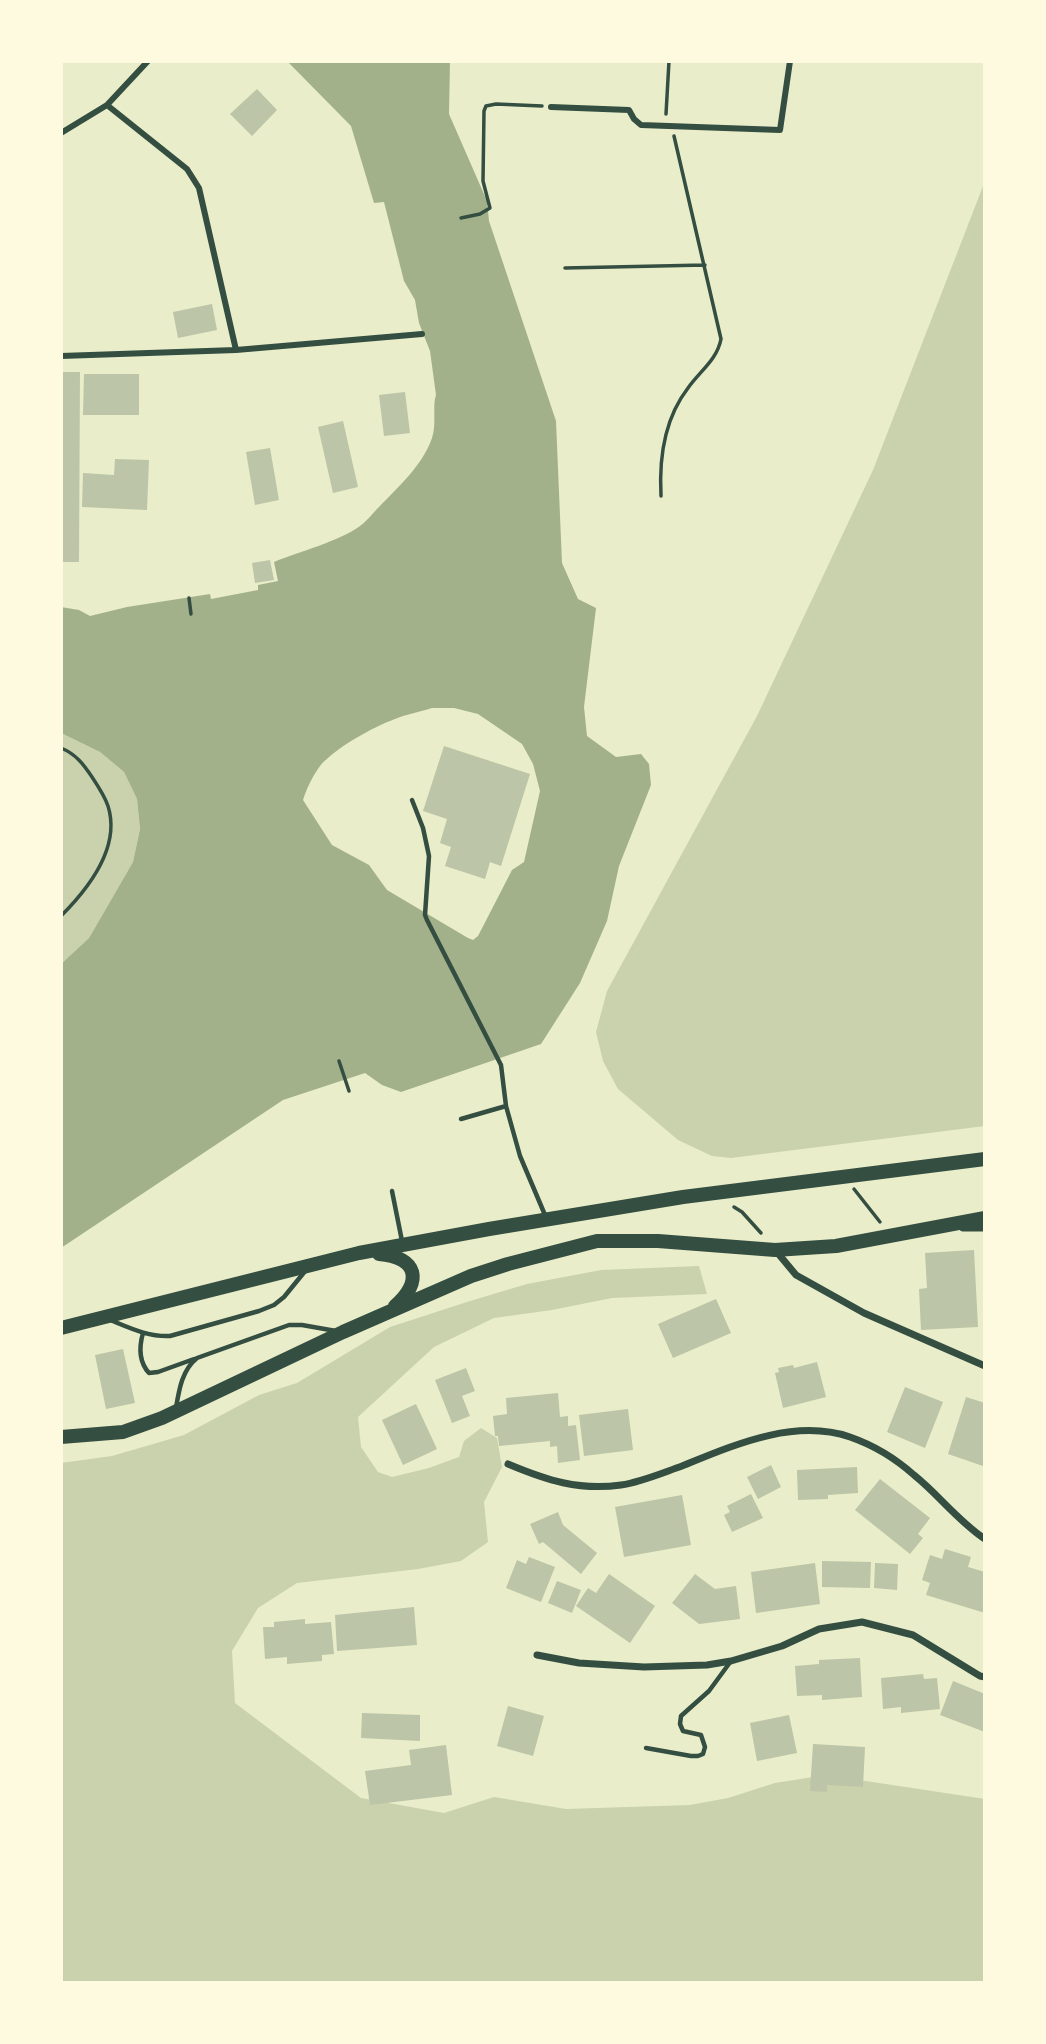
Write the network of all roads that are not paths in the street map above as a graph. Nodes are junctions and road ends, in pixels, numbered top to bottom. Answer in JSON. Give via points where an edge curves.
{"nodes":[{"id":1,"x":148,"y":61,"type":"edge"},
{"id":2,"x":790,"y":61,"type":"edge"},
{"id":3,"x":107,"y":105,"type":"junction"},
{"id":4,"x":551,"y":107,"type":"road end"},
{"id":5,"x":61,"y":133,"type":"edge"},
{"id":6,"x":422,"y":334,"type":"dead end"},
{"id":7,"x":236,"y":349,"type":"junction"},
{"id":8,"x":61,"y":356,"type":"edge"},
{"id":9,"x":412,"y":800,"type":"dead end"},
{"id":10,"x":506,"y":1106,"type":"junction"},
{"id":11,"x":461,"y":1119,"type":"dead end"},
{"id":12,"x":985,"y":1159,"type":"edge"},
{"id":13,"x":392,"y":1191,"type":"dead end"},
{"id":14,"x":985,"y":1219,"type":"edge"},
{"id":15,"x":547,"y":1220,"type":"junction"},
{"id":16,"x":928,"y":1228,"type":"junction"},
{"id":17,"x":985,"y":1228,"type":"edge"},
{"id":18,"x":403,"y":1245,"type":"junction"},
{"id":19,"x":775,"y":1250,"type":"junction"},
{"id":20,"x":359,"y":1253,"type":"junction"},
{"id":21,"x":308,"y":1267,"type":"junction"},
{"id":22,"x":386,"y":1314,"type":"junction"},
{"id":23,"x":103,"y":1317,"type":"junction"},
{"id":24,"x":61,"y":1328,"type":"edge"},
{"id":25,"x":343,"y":1332,"type":"junction"},
{"id":26,"x":143,"y":1333,"type":"junction"},
{"id":27,"x":197,"y":1358,"type":"junction"},
{"id":28,"x":985,"y":1366,"type":"edge"},
{"id":29,"x":175,"y":1412,"type":"junction"},
{"id":30,"x":61,"y":1437,"type":"edge"},
{"id":31,"x":508,"y":1464,"type":"dead end"},
{"id":32,"x":985,"y":1539,"type":"edge"},
{"id":33,"x":537,"y":1655,"type":"dead end"},
{"id":34,"x":732,"y":1661,"type":"junction"},
{"id":35,"x":985,"y":1677,"type":"edge"},
{"id":36,"x":646,"y":1748,"type":"dead end"}],
"edges":[{"from":1,"to":3,"type":"street"},
{"from":2,"to":4,"type":"street","via":[[780,130],[642,125],[629,110]]},
{"from":3,"to":5,"type":"street"},
{"from":3,"to":7,"type":"street","via":[[187,169],[200,188]]},
{"from":6,"to":7,"type":"street"},
{"from":7,"to":8,"type":"street"},
{"from":9,"to":10,"type":"lane","via":[[429,856],[425,915],[501,1065]]},
{"from":10,"to":11,"type":"lane"},
{"from":10,"to":15,"type":"lane","via":[[520,1156]]},
{"from":12,"to":15,"type":"main road"},
{"from":13,"to":18,"type":"lane"},
{"from":14,"to":16,"type":"main road"},
{"from":15,"to":18,"type":"main road"},
{"from":16,"to":17,"type":"street"},
{"from":16,"to":19,"type":"main road","via":[[836,1245]]},
{"from":18,"to":20,"type":"main road"},
{"from":19,"to":22,"type":"main road","via":[[597,1241],[471,1276]]},
{"from":19,"to":28,"type":"street","via":[[796,1275],[864,1313]]},
{"from":20,"to":21,"type":"main road"},
{"from":20,"to":22,"type":"main road","via":[[395,1256],[409,1266],[410,1290]]},
{"from":21,"to":23,"type":"main road"},
{"from":21,"to":26,"type":"lane","via":[[284,1297],[267,1308],[170,1336]]},
{"from":22,"to":25,"type":"main road"},
{"from":23,"to":24,"type":"main road"},
{"from":23,"to":26,"type":"lane"},
{"from":25,"to":27,"type":"lane","via":[[289,1325]]},
{"from":25,"to":29,"type":"main road"},
{"from":26,"to":27,"type":"lane","via":[[140,1351],[149,1373]]},
{"from":27,"to":29,"type":"lane","via":[[184,1376]]},
{"from":29,"to":30,"type":"main road","via":[[123,1433]]},
{"from":31,"to":32,"type":"street","via":[[550,1481],[624,1485],[757,1438],[825,1430],[881,1451],[914,1474]]},
{"from":33,"to":34,"type":"street","via":[[644,1667]]},
{"from":34,"to":35,"type":"street","via":[[819,1629],[862,1622],[913,1634]]},
{"from":34,"to":36,"type":"lane","via":[[709,1691],[681,1716],[683,1731],[702,1735],[703,1754]]}]}
